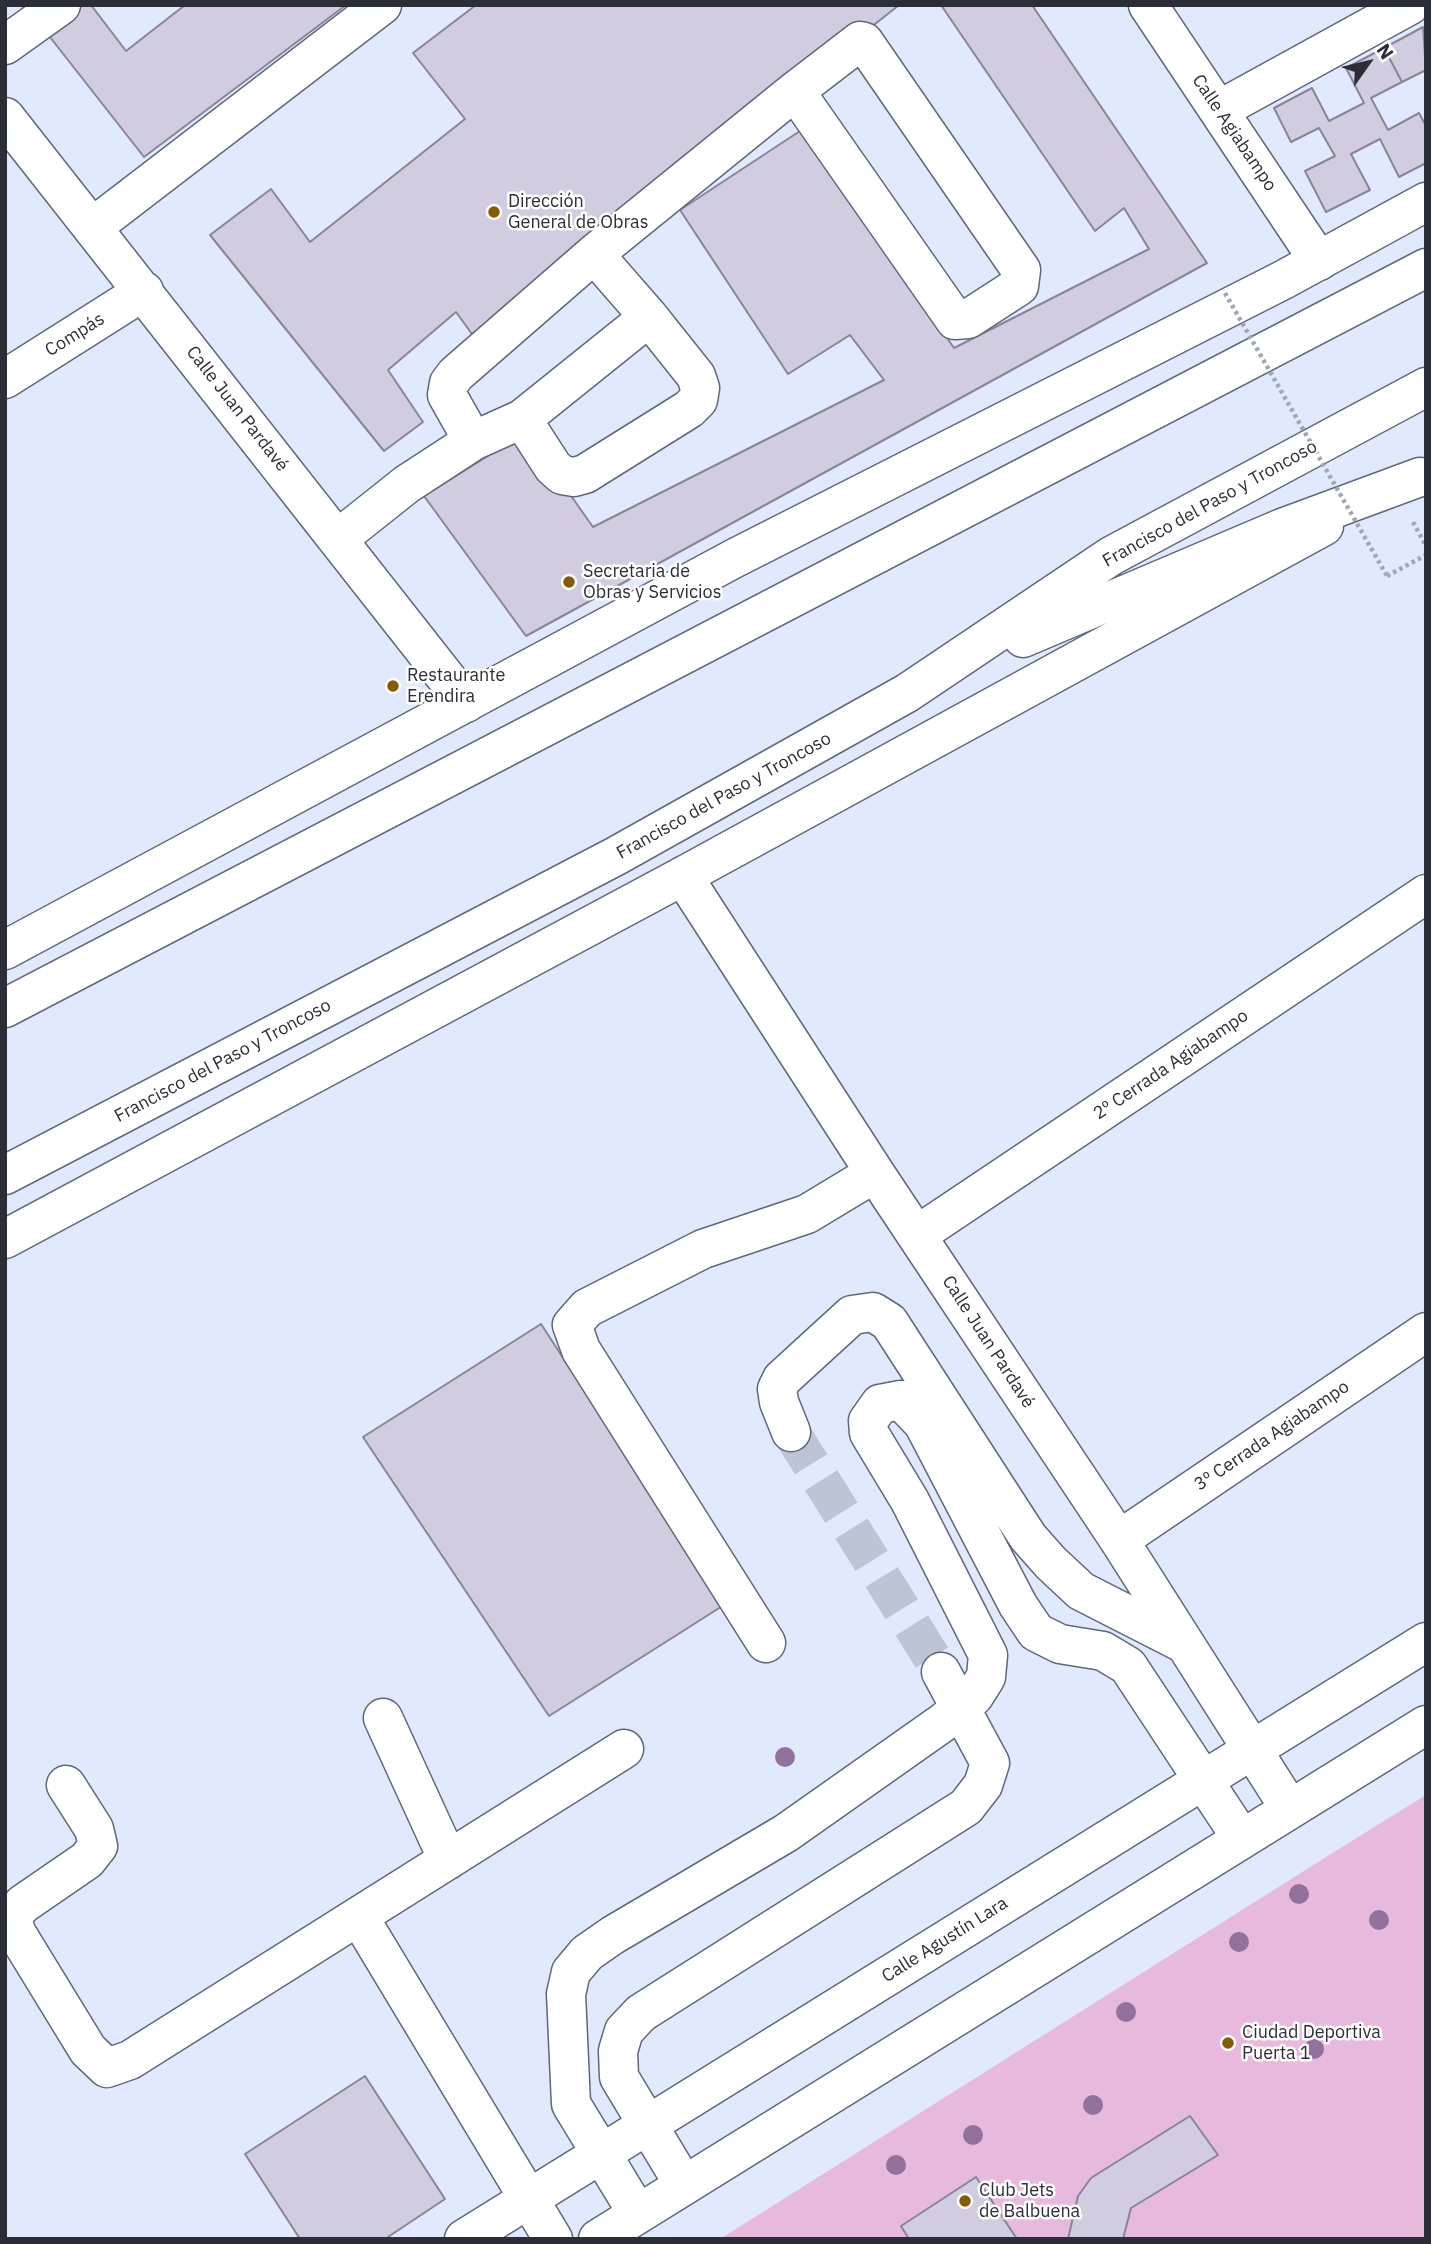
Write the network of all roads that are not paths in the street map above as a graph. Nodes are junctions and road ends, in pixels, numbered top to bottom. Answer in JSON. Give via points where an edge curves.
{"nodes":[{"id":1,"x":61,"y":5,"type":"edge"},
{"id":2,"x":382,"y":5,"type":"edge"},
{"id":3,"x":1148,"y":5,"type":"edge"},
{"id":4,"x":1410,"y":5,"type":"edge"},
{"id":5,"x":5,"y":45,"type":"edge"},
{"id":6,"x":794,"y":91,"type":"junction"},
{"id":7,"x":1219,"y":110,"type":"junction"},
{"id":8,"x":5,"y":117,"type":"edge"},
{"id":9,"x":1426,"y":202,"type":"edge"},
{"id":10,"x":94,"y":226,"type":"junction"},
{"id":11,"x":1426,"y":250,"type":"edge"},
{"id":12,"x":594,"y":254,"type":"junction"},
{"id":13,"x":1319,"y":261,"type":"junction"},
{"id":14,"x":1426,"y":268,"type":"edge"},
{"id":15,"x":144,"y":291,"type":"junction"},
{"id":16,"x":1348,"y":310,"type":"junction"},
{"id":17,"x":649,"y":317,"type":"junction"},
{"id":18,"x":5,"y":379,"type":"edge"},
{"id":19,"x":1426,"y":387,"type":"edge"},
{"id":20,"x":522,"y":419,"type":"junction"},
{"id":21,"x":473,"y":441,"type":"junction"},
{"id":22,"x":1423,"y":475,"type":"edge"},
{"id":23,"x":339,"y":538,"type":"junction"},
{"id":24,"x":907,"y":693,"type":"junction"},
{"id":25,"x":466,"y":703,"type":"junction"},
{"id":26,"x":684,"y":876,"type":"junction"},
{"id":27,"x":1426,"y":894,"type":"edge"},
{"id":28,"x":5,"y":950,"type":"edge"},
{"id":29,"x":5,"y":1008,"type":"edge"},
{"id":30,"x":875,"y":1173,"type":"junction"},
{"id":31,"x":5,"y":1175,"type":"edge"},
{"id":32,"x":917,"y":1235,"type":"junction"},
{"id":33,"x":5,"y":1239,"type":"edge"},
{"id":34,"x":1426,"y":1332,"type":"edge"},
{"id":35,"x":790,"y":1432,"type":"tunnel mouth"},
{"id":36,"x":1119,"y":1540,"type":"junction"},
{"id":37,"x":1426,"y":1642,"type":"edge"},
{"id":38,"x":766,"y":1643,"type":"dead end"},
{"id":39,"x":1182,"y":1643,"type":"junction"},
{"id":40,"x":941,"y":1672,"type":"tunnel mouth"},
{"id":41,"x":961,"y":1707,"type":"junction"},
{"id":42,"x":383,"y":1718,"type":"dead end"},
{"id":43,"x":1426,"y":1725,"type":"edge"},
{"id":44,"x":624,"y":1749,"type":"dead end"},
{"id":45,"x":1252,"y":1749,"type":"junction"},
{"id":46,"x":1203,"y":1780,"type":"junction"},
{"id":47,"x":66,"y":1785,"type":"dead end"},
{"id":48,"x":1290,"y":1810,"type":"junction"},
{"id":49,"x":1242,"y":1839,"type":"junction"},
{"id":50,"x":448,"y":1860,"type":"junction"},
{"id":51,"x":359,"y":1916,"type":"junction"},
{"id":52,"x":648,"y":2125,"type":"junction"},
{"id":53,"x":601,"y":2154,"type":"junction"},
{"id":54,"x":684,"y":2185,"type":"junction"},
{"id":55,"x":528,"y":2199,"type":"junction"},
{"id":56,"x":638,"y":2214,"type":"junction"},
{"id":57,"x":464,"y":2239,"type":"edge"},
{"id":58,"x":553,"y":2239,"type":"edge"},
{"id":59,"x":598,"y":2239,"type":"edge"}],
"edges":[{"from":1,"to":5,"type":"main road"},
{"from":2,"to":10,"type":"main road"},
{"from":3,"to":7,"type":"main road","name":"Calle Agiabampo"},
{"from":4,"to":7,"type":"main road"},
{"from":6,"to":6,"type":"main road","via":[[955,320],[968,319],[1019,286],[1021,270],[864,41],[855,43]]},
{"from":6,"to":12,"type":"main road"},
{"from":7,"to":13,"type":"main road","name":"Calle Agiabampo"},
{"from":8,"to":10,"type":"main road","name":"Calle Juan Pardavé"},
{"from":9,"to":13,"type":"main road"},
{"from":10,"to":15,"type":"main road","name":"Calle Juan Pardavé"},
{"from":11,"to":16,"type":"main road"},
{"from":12,"to":17,"type":"main road"},
{"from":12,"to":21,"type":"main road","via":[[449,383],[447,394]]},
{"from":13,"to":25,"type":"main road","via":[[735,558]]},
{"from":14,"to":16,"type":"main road"},
{"from":15,"to":18,"type":"main road","name":"Compás"},
{"from":15,"to":23,"type":"main road","name":"Calle Juan Pardavé"},
{"from":16,"to":29,"type":"main road"},
{"from":17,"to":20,"type":"main road"},
{"from":17,"to":20,"type":"main road","via":[[696,376],[698,400],[689,409],[574,477],[553,467]]},
{"from":19,"to":24,"type":"main road","name":"Francisco del Paso y Troncoso","via":[[1111,556]]},
{"from":20,"to":21,"type":"main road"},
{"from":21,"to":23,"type":"main road","via":[[407,484]]},
{"from":22,"to":24,"type":"main road","via":[[1068,617]]},
{"from":22,"to":26,"type":"main road"},
{"from":23,"to":25,"type":"main road","name":"Calle Juan Pardavé"},
{"from":24,"to":31,"type":"main road","name":"Francisco del Paso y Troncoso","via":[[616,856]]},
{"from":25,"to":28,"type":"main road"},
{"from":26,"to":30,"type":"main road","name":"Calle Juan Pardavé"},
{"from":26,"to":33,"type":"main road"},
{"from":27,"to":32,"type":"main road","name":"2º Cerrada Agiabampo"},
{"from":30,"to":32,"type":"main road","name":"Calle Juan Pardavé"},
{"from":30,"to":38,"type":"main road","via":[[807,1213],[691,1255],[587,1308],[572,1325],[581,1350]]},
{"from":32,"to":36,"type":"main road","name":"Calle Juan Pardavé"},
{"from":34,"to":36,"type":"main road","name":"3º Cerrada Agiabampo"},
{"from":35,"to":39,"type":"main road","via":[[779,1402],[782,1379],[852,1315],[873,1312],[889,1322],[1028,1537],[1051,1563],[1082,1591]]},
{"from":36,"to":39,"type":"main road","name":"Calle Juan Pardavé"},
{"from":37,"to":45,"type":"main road","name":"Calle Agustín Lara"},
{"from":39,"to":45,"type":"main road","name":"Calle Juan Pardavé"},
{"from":40,"to":41,"type":"main road"},
{"from":41,"to":46,"type":"main road","via":[[986,1677],[988,1655],[910,1501],[869,1433],[867,1421],[880,1404],[901,1400],[923,1423],[1018,1605],[1037,1632],[1060,1644],[1103,1651],[1128,1666]]},
{"from":41,"to":52,"type":"main road","via":[[990,1763],[982,1786],[966,1807],[642,2012],[624,2031],[618,2077]]},
{"from":41,"to":53,"type":"main road","via":[[786,1833],[596,1947],[571,1972],[566,1994],[571,2104]]},
{"from":42,"to":50,"type":"main road"},
{"from":43,"to":48,"type":"main road"},
{"from":44,"to":50,"type":"main road"},
{"from":45,"to":46,"type":"main road","name":"Calle Agustín Lara"},
{"from":45,"to":48,"type":"main road","name":"Calle Juan Pardavé"},
{"from":46,"to":49,"type":"main road"},
{"from":46,"to":52,"type":"main road","name":"Calle Agustín Lara"},
{"from":47,"to":51,"type":"main road","via":[[94,1829],[98,1846],[87,1860],[23,1903],[11,1917],[88,2050],[107,2068],[130,2060]]},
{"from":48,"to":49,"type":"main road"},
{"from":49,"to":54,"type":"main road"},
{"from":50,"to":51,"type":"main road"},
{"from":51,"to":55,"type":"main road"},
{"from":52,"to":53,"type":"main road","name":"Calle Agustín Lara"},
{"from":52,"to":54,"type":"main road"},
{"from":53,"to":55,"type":"main road","name":"Calle Agustín Lara"},
{"from":53,"to":56,"type":"main road"},
{"from":54,"to":56,"type":"main road"},
{"from":55,"to":57,"type":"main road","name":"Calle Agustín Lara"},
{"from":55,"to":58,"type":"main road"},
{"from":56,"to":59,"type":"main road"}]}
